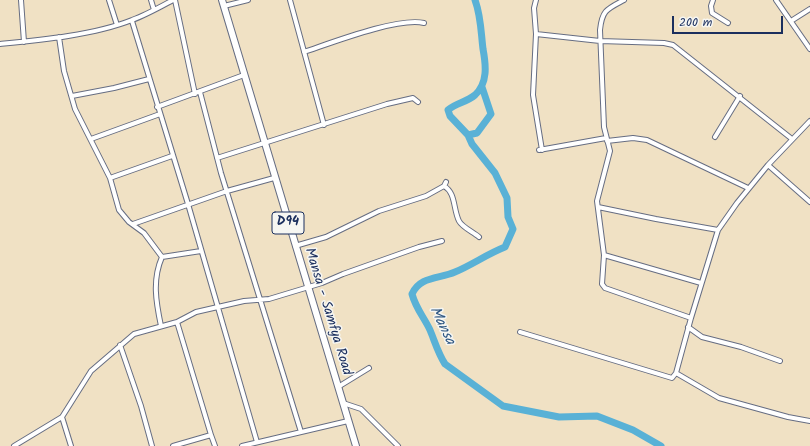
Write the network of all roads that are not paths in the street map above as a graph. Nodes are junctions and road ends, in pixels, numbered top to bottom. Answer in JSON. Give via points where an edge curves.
{"nodes":[{"id":1,"x":21,"y":0,"type":"edge"},
{"id":2,"x":109,"y":0,"type":"edge"},
{"id":3,"x":151,"y":0,"type":"edge"},
{"id":4,"x":174,"y":0,"type":"edge"},
{"id":5,"x":248,"y":0,"type":"edge"},
{"id":6,"x":290,"y":0,"type":"edge"},
{"id":7,"x":536,"y":0,"type":"edge"},
{"id":8,"x":624,"y":0,"type":"edge"},
{"id":9,"x":713,"y":0,"type":"edge"},
{"id":10,"x":776,"y":0,"type":"edge"},
{"id":11,"x":223,"y":3,"type":"edge"},
{"id":12,"x":810,"y":9,"type":"edge"},
{"id":13,"x":154,"y":10,"type":"junction"},
{"id":14,"x":132,"y":21,"type":"junction"},
{"id":15,"x":791,"y":21,"type":"junction"},
{"id":16,"x":424,"y":23,"type":"dead end"},
{"id":17,"x":728,"y":23,"type":"dead end"},
{"id":18,"x":117,"y":25,"type":"junction"},
{"id":19,"x":536,"y":34,"type":"junction"},
{"id":20,"x":59,"y":37,"type":"junction"},
{"id":21,"x":600,"y":41,"type":"junction"},
{"id":22,"x":24,"y":42,"type":"junction"},
{"id":23,"x":0,"y":44,"type":"edge"},
{"id":24,"x":810,"y":49,"type":"edge"},
{"id":25,"x":304,"y":52,"type":"junction"},
{"id":26,"x":244,"y":75,"type":"junction"},
{"id":27,"x":149,"y":79,"type":"junction"},
{"id":28,"x":200,"y":92,"type":"junction"},
{"id":29,"x":195,"y":94,"type":"junction"},
{"id":30,"x":72,"y":96,"type":"junction"},
{"id":31,"x":740,"y":96,"type":"junction"},
{"id":32,"x":418,"y":102,"type":"dead end"},
{"id":33,"x":157,"y":107,"type":"junction"},
{"id":34,"x":160,"y":114,"type":"junction"},
{"id":35,"x":810,"y":121,"type":"edge"},
{"id":36,"x":324,"y":125,"type":"junction"},
{"id":37,"x":715,"y":137,"type":"dead end"},
{"id":38,"x":91,"y":139,"type":"junction"},
{"id":39,"x":607,"y":139,"type":"junction"},
{"id":40,"x":792,"y":139,"type":"junction"},
{"id":41,"x":264,"y":144,"type":"junction"},
{"id":42,"x":172,"y":156,"type":"junction"},
{"id":43,"x":217,"y":158,"type":"junction"},
{"id":44,"x":768,"y":165,"type":"junction"},
{"id":45,"x":110,"y":178,"type":"junction"},
{"id":46,"x":274,"y":178,"type":"junction"},
{"id":47,"x":748,"y":188,"type":"junction"},
{"id":48,"x":227,"y":191,"type":"junction"},
{"id":49,"x":810,"y":202,"type":"edge"},
{"id":50,"x":188,"y":204,"type":"junction"},
{"id":51,"x":598,"y":207,"type":"junction"},
{"id":52,"x":133,"y":224,"type":"junction"},
{"id":53,"x":718,"y":230,"type":"junction"},
{"id":54,"x":479,"y":237,"type":"dead end"},
{"id":55,"x":442,"y":241,"type":"dead end"},
{"id":56,"x":295,"y":246,"type":"junction"},
{"id":57,"x":201,"y":251,"type":"junction"},
{"id":58,"x":604,"y":255,"type":"junction"},
{"id":59,"x":162,"y":257,"type":"junction"},
{"id":60,"x":701,"y":283,"type":"junction"},
{"id":61,"x":308,"y":287,"type":"junction"},
{"id":62,"x":260,"y":301,"type":"junction"},
{"id":63,"x":217,"y":308,"type":"junction"},
{"id":64,"x":691,"y":318,"type":"junction"},
{"id":65,"x":177,"y":322,"type":"junction"},
{"id":66,"x":161,"y":326,"type":"junction"},
{"id":67,"x":688,"y":327,"type":"junction"},
{"id":68,"x":520,"y":332,"type":"dead end"},
{"id":69,"x":120,"y":345,"type":"junction"},
{"id":70,"x":780,"y":361,"type":"dead end"},
{"id":71,"x":369,"y":368,"type":"dead end"},
{"id":72,"x":676,"y":373,"type":"junction"},
{"id":73,"x":338,"y":386,"type":"junction"},
{"id":74,"x":343,"y":403,"type":"junction"},
{"id":75,"x":62,"y":417,"type":"junction"},
{"id":76,"x":348,"y":421,"type":"junction"},
{"id":77,"x":810,"y":421,"type":"edge"},
{"id":78,"x":301,"y":432,"type":"junction"},
{"id":79,"x":211,"y":435,"type":"junction"},
{"id":80,"x":257,"y":442,"type":"junction"},
{"id":81,"x":14,"y":446,"type":"edge"},
{"id":82,"x":71,"y":446,"type":"edge"},
{"id":83,"x":152,"y":446,"type":"edge"},
{"id":84,"x":173,"y":446,"type":"edge"},
{"id":85,"x":215,"y":446,"type":"edge"},
{"id":86,"x":242,"y":446,"type":"edge"},
{"id":87,"x":356,"y":446,"type":"edge"},
{"id":88,"x":398,"y":446,"type":"edge"}],
"edges":[{"from":1,"to":22,"type":"street"},
{"from":2,"to":18,"type":"street"},
{"from":3,"to":13,"type":"street"},
{"from":4,"to":13,"type":"street"},
{"from":4,"to":29,"type":"street"},
{"from":5,"to":11,"type":"street"},
{"from":6,"to":25,"type":"street"},
{"from":7,"to":19,"type":"street"},
{"from":8,"to":21,"type":"street","via":[[606,10],[601,16]]},
{"from":9,"to":17,"type":"street","via":[[710,6],[712,13]]},
{"from":10,"to":15,"type":"street"},
{"from":11,"to":26,"type":"main road","name":"Mansa - Samfya Road","number":"D94"},
{"from":12,"to":15,"type":"street"},
{"from":13,"to":14,"type":"street"},
{"from":14,"to":18,"type":"street"},
{"from":14,"to":27,"type":"street"},
{"from":15,"to":24,"type":"street"},
{"from":16,"to":25,"type":"street","via":[[412,22],[374,30]]},
{"from":18,"to":20,"type":"street"},
{"from":19,"to":21,"type":"street"},
{"from":19,"to":39,"type":"street","via":[[533,95],[540,150]]},
{"from":20,"to":22,"type":"street"},
{"from":20,"to":30,"type":"street","via":[[64,71]]},
{"from":21,"to":31,"type":"street","via":[[673,45]]},
{"from":21,"to":39,"type":"street","via":[[604,127]]},
{"from":22,"to":23,"type":"street"},
{"from":25,"to":36,"type":"street"},
{"from":26,"to":28,"type":"street"},
{"from":26,"to":41,"type":"main road","name":"Mansa - Samfya Road","number":"D94"},
{"from":27,"to":30,"type":"street"},
{"from":27,"to":33,"type":"street"},
{"from":28,"to":29,"type":"street"},
{"from":28,"to":43,"type":"street"},
{"from":29,"to":33,"type":"street"},
{"from":30,"to":38,"type":"street","via":[[75,109]]},
{"from":31,"to":37,"type":"street"},
{"from":31,"to":40,"type":"street"},
{"from":32,"to":36,"type":"street","via":[[413,98],[401,100]]},
{"from":33,"to":34,"type":"street"},
{"from":34,"to":38,"type":"street"},
{"from":34,"to":42,"type":"street"},
{"from":35,"to":40,"type":"street"},
{"from":36,"to":41,"type":"street"},
{"from":38,"to":45,"type":"street"},
{"from":39,"to":47,"type":"street","via":[[647,140]]},
{"from":39,"to":51,"type":"street","via":[[610,155],[597,195]]},
{"from":40,"to":44,"type":"street"},
{"from":41,"to":43,"type":"street"},
{"from":41,"to":46,"type":"main road","name":"Mansa - Samfya Road","number":"D94"},
{"from":42,"to":45,"type":"street"},
{"from":42,"to":50,"type":"street"},
{"from":43,"to":48,"type":"street"},
{"from":44,"to":47,"type":"street"},
{"from":44,"to":49,"type":"street"},
{"from":45,"to":52,"type":"street","via":[[119,210]]},
{"from":46,"to":48,"type":"street"},
{"from":46,"to":56,"type":"main road","name":"Mansa - Samfya Road","number":"D94"},
{"from":47,"to":53,"type":"street"},
{"from":48,"to":50,"type":"street"},
{"from":48,"to":62,"type":"street"},
{"from":50,"to":52,"type":"street"},
{"from":50,"to":57,"type":"street"},
{"from":51,"to":53,"type":"street"},
{"from":51,"to":58,"type":"street"},
{"from":52,"to":59,"type":"street","via":[[144,233]]},
{"from":53,"to":60,"type":"street"},
{"from":54,"to":56,"type":"street","via":[[458,220],[453,198],[445,184],[426,196],[375,213],[326,237]]},
{"from":55,"to":61,"type":"street"},
{"from":56,"to":61,"type":"main road","name":"Mansa - Samfya Road","number":"D94"},
{"from":57,"to":59,"type":"street"},
{"from":57,"to":63,"type":"street"},
{"from":58,"to":60,"type":"street"},
{"from":58,"to":64,"type":"street","via":[[602,284],[605,288]]},
{"from":59,"to":66,"type":"street","via":[[155,284]]},
{"from":60,"to":64,"type":"street"},
{"from":61,"to":62,"type":"street"},
{"from":61,"to":73,"type":"main road","name":"Mansa - Samfya Road","number":"D94"},
{"from":62,"to":63,"type":"street","via":[[244,301]]},
{"from":62,"to":78,"type":"street"},
{"from":63,"to":65,"type":"street","via":[[196,312]]},
{"from":63,"to":80,"type":"street"},
{"from":64,"to":67,"type":"street"},
{"from":65,"to":66,"type":"street"},
{"from":65,"to":79,"type":"street"},
{"from":66,"to":69,"type":"street","via":[[134,334]]},
{"from":67,"to":70,"type":"street","via":[[702,337]]},
{"from":67,"to":72,"type":"street"},
{"from":68,"to":72,"type":"street","via":[[672,378]]},
{"from":69,"to":75,"type":"street","via":[[87,376]]},
{"from":69,"to":83,"type":"street","via":[[142,406]]},
{"from":71,"to":73,"type":"street"},
{"from":72,"to":77,"type":"street","via":[[719,398]]},
{"from":73,"to":74,"type":"main road","name":"Mansa - Samfya Road","number":"D94"},
{"from":74,"to":76,"type":"main road","name":"Mansa - Samfya Road","number":"D94"},
{"from":74,"to":88,"type":"street","via":[[361,409]]},
{"from":75,"to":81,"type":"street"},
{"from":75,"to":82,"type":"street"},
{"from":76,"to":78,"type":"street"},
{"from":76,"to":87,"type":"main road","name":"Mansa - Samfya Road","number":"D94"},
{"from":78,"to":80,"type":"street"},
{"from":79,"to":84,"type":"street"},
{"from":79,"to":85,"type":"street"},
{"from":80,"to":86,"type":"street"}]}
